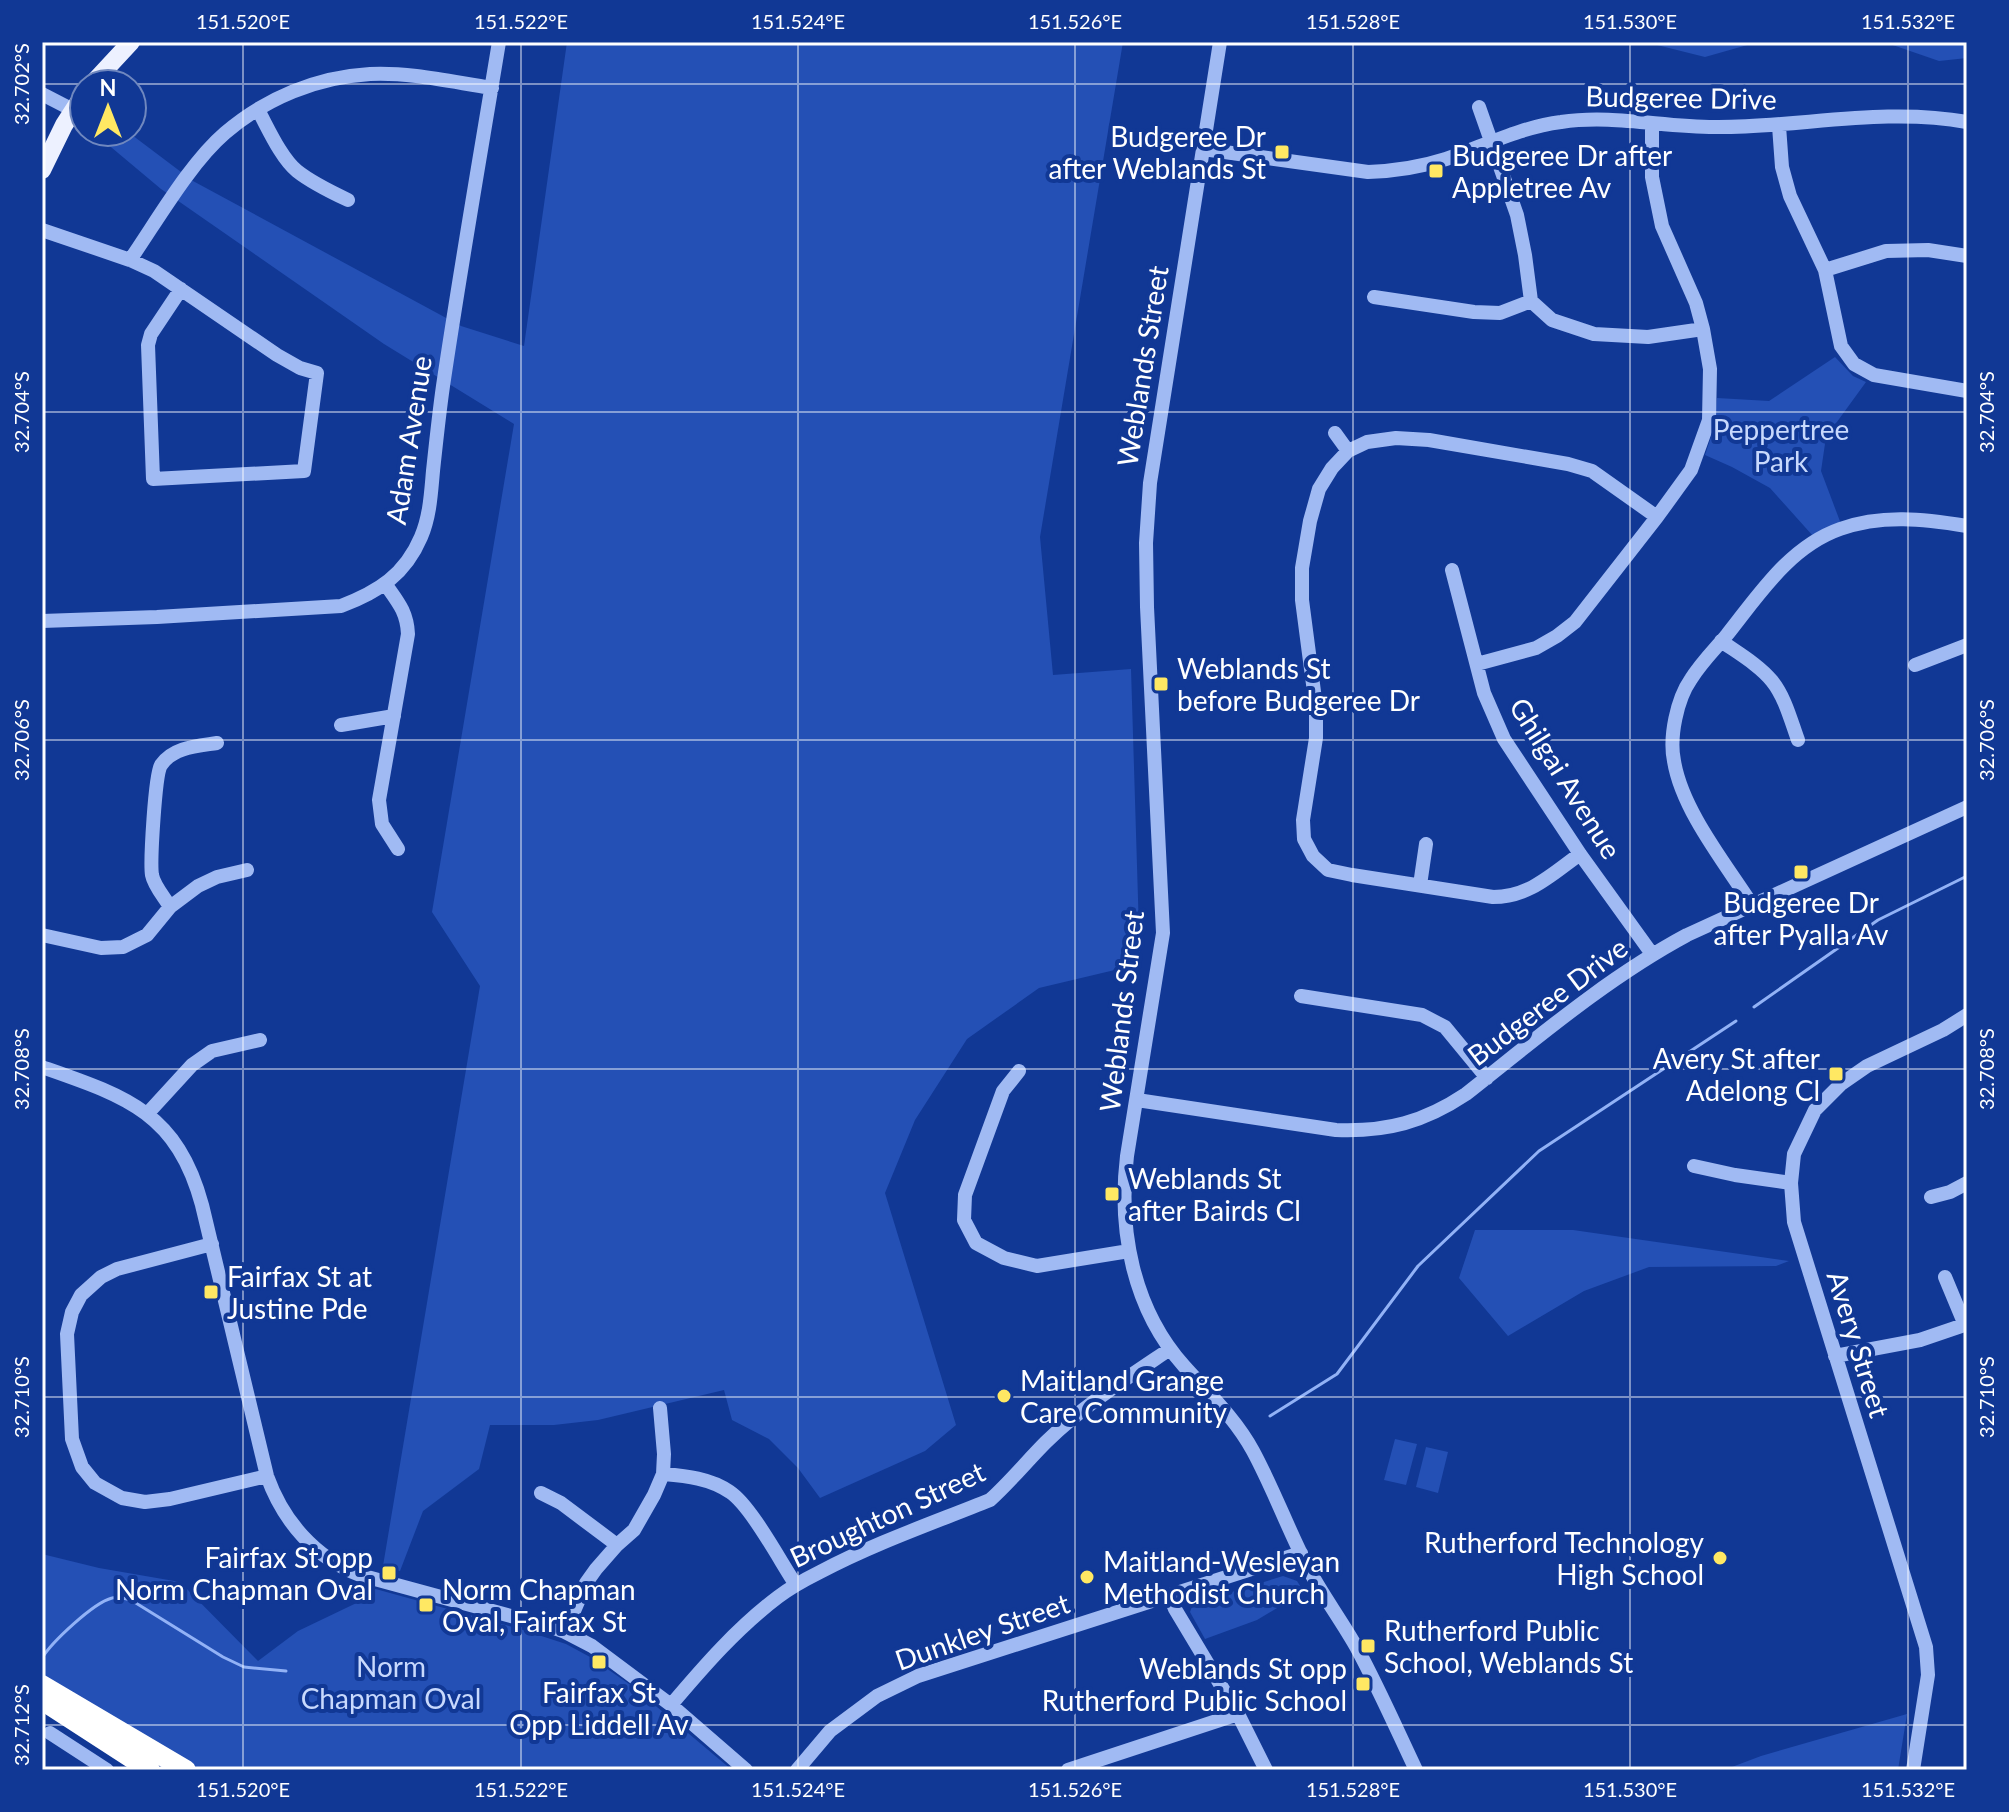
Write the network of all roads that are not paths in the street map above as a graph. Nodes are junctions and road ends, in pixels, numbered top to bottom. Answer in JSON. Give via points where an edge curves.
{"nodes":[{"id":1,"x":131,"y":42,"type":"edge"},
{"id":2,"x":499,"y":42,"type":"edge"},
{"id":3,"x":1220,"y":42,"type":"edge"},
{"id":4,"x":107,"y":68,"type":"edge"},
{"id":5,"x":492,"y":88,"type":"junction"},
{"id":6,"x":42,"y":94,"type":"edge"},
{"id":7,"x":68,"y":107,"type":"edge"},
{"id":8,"x":1479,"y":107,"type":"dead end"},
{"id":9,"x":258,"y":110,"type":"junction"},
{"id":10,"x":68,"y":118,"type":"edge"},
{"id":11,"x":1967,"y":122,"type":"edge"},
{"id":12,"x":1652,"y":123,"type":"junction"},
{"id":13,"x":1779,"y":126,"type":"junction"},
{"id":14,"x":1492,"y":142,"type":"junction"},
{"id":15,"x":1203,"y":149,"type":"junction"},
{"id":16,"x":42,"y":170,"type":"edge"},
{"id":17,"x":348,"y":200,"type":"dead end"},
{"id":18,"x":42,"y":230,"type":"edge"},
{"id":19,"x":1967,"y":256,"type":"edge"},
{"id":20,"x":130,"y":260,"type":"junction"},
{"id":21,"x":1825,"y":270,"type":"junction"},
{"id":22,"x":181,"y":289,"type":"junction"},
{"id":23,"x":1374,"y":297,"type":"dead end"},
{"id":24,"x":1531,"y":301,"type":"junction"},
{"id":25,"x":1703,"y":329,"type":"junction"},
{"id":26,"x":1967,"y":391,"type":"edge"},
{"id":27,"x":1335,"y":433,"type":"dead end"},
{"id":28,"x":1348,"y":451,"type":"junction"},
{"id":29,"x":1657,"y":517,"type":"junction"},
{"id":30,"x":1967,"y":526,"type":"edge"},
{"id":31,"x":1452,"y":570,"type":"dead end"},
{"id":32,"x":386,"y":585,"type":"junction"},
{"id":33,"x":42,"y":621,"type":"edge"},
{"id":34,"x":1721,"y":641,"type":"junction"},
{"id":35,"x":1967,"y":645,"type":"edge"},
{"id":36,"x":1477,"y":664,"type":"junction"},
{"id":37,"x":1916,"y":666,"type":"dead end"},
{"id":38,"x":394,"y":716,"type":"junction"},
{"id":39,"x":341,"y":725,"type":"dead end"},
{"id":40,"x":1798,"y":740,"type":"dead end"},
{"id":41,"x":217,"y":743,"type":"dead end"},
{"id":42,"x":1967,"y":807,"type":"edge"},
{"id":43,"x":1426,"y":844,"type":"dead end"},
{"id":44,"x":398,"y":849,"type":"dead end"},
{"id":45,"x":1580,"y":854,"type":"junction"},
{"id":46,"x":247,"y":870,"type":"dead end"},
{"id":47,"x":1420,"y":885,"type":"junction"},
{"id":48,"x":1752,"y":905,"type":"junction"},
{"id":49,"x":170,"y":907,"type":"junction"},
{"id":50,"x":42,"y":935,"type":"edge"},
{"id":51,"x":1652,"y":954,"type":"junction"},
{"id":52,"x":1301,"y":996,"type":"dead end"},
{"id":53,"x":1967,"y":1015,"type":"edge"},
{"id":54,"x":260,"y":1040,"type":"dead end"},
{"id":55,"x":42,"y":1067,"type":"edge"},
{"id":56,"x":1019,"y":1071,"type":"dead end"},
{"id":57,"x":1487,"y":1078,"type":"junction"},
{"id":58,"x":1137,"y":1100,"type":"junction"},
{"id":59,"x":148,"y":1113,"type":"junction"},
{"id":60,"x":1694,"y":1166,"type":"dead end"},
{"id":61,"x":1791,"y":1183,"type":"junction"},
{"id":62,"x":1967,"y":1183,"type":"edge"},
{"id":63,"x":1931,"y":1197,"type":"dead end"},
{"id":64,"x":212,"y":1244,"type":"junction"},
{"id":65,"x":1129,"y":1251,"type":"junction"},
{"id":66,"x":1945,"y":1277,"type":"dead end"},
{"id":67,"x":1966,"y":1324,"type":"edge"},
{"id":68,"x":1170,"y":1349,"type":"junction"},
{"id":69,"x":1835,"y":1356,"type":"junction"},
{"id":70,"x":660,"y":1408,"type":"dead end"},
{"id":71,"x":663,"y":1474,"type":"junction"},
{"id":72,"x":267,"y":1476,"type":"junction"},
{"id":73,"x":541,"y":1493,"type":"dead end"},
{"id":74,"x":617,"y":1545,"type":"junction"},
{"id":75,"x":1301,"y":1553,"type":"junction"},
{"id":76,"x":796,"y":1585,"type":"junction"},
{"id":77,"x":1170,"y":1596,"type":"junction"},
{"id":78,"x":565,"y":1632,"type":"junction"},
{"id":79,"x":42,"y":1685,"type":"edge"},
{"id":80,"x":42,"y":1700,"type":"edge"},
{"id":81,"x":671,"y":1705,"type":"junction"},
{"id":82,"x":1238,"y":1714,"type":"junction"},
{"id":83,"x":50,"y":1733,"type":"dead end"},
{"id":84,"x":144,"y":1745,"type":"junction"},
{"id":85,"x":107,"y":1770,"type":"edge"},
{"id":86,"x":150,"y":1770,"type":"edge"},
{"id":87,"x":171,"y":1770,"type":"edge"},
{"id":88,"x":186,"y":1770,"type":"edge"},
{"id":89,"x":746,"y":1770,"type":"edge"},
{"id":90,"x":797,"y":1770,"type":"edge"},
{"id":91,"x":1068,"y":1770,"type":"edge"},
{"id":92,"x":1266,"y":1770,"type":"edge"},
{"id":93,"x":1416,"y":1770,"type":"edge"},
{"id":94,"x":1913,"y":1770,"type":"edge"}],
"edges":[{"from":1,"to":4,"type":"main road"},
{"from":2,"to":5,"type":"street","name":"Adam Avenue"},
{"from":3,"to":15,"type":"street","name":"Weblands Street"},
{"from":5,"to":9,"type":"street","via":[[372,74],[295,89]]},
{"from":5,"to":32,"type":"street","name":"Adam Avenue","via":[[428,516],[410,557]]},
{"from":6,"to":7,"type":"street"},
{"from":8,"to":14,"type":"street"},
{"from":9,"to":17,"type":"street","via":[[296,170]]},
{"from":9,"to":20,"type":"street","via":[[225,133],[195,166]]},
{"from":10,"to":16,"type":"main road"},
{"from":11,"to":13,"type":"street","name":"Budgeree Drive","via":[[1902,115]]},
{"from":12,"to":13,"type":"street","name":"Budgeree Drive"},
{"from":12,"to":14,"type":"street","name":"Budgeree Drive","via":[[1561,122]]},
{"from":12,"to":25,"type":"street","via":[[1652,177],[1662,226]]},
{"from":13,"to":21,"type":"street","via":[[1790,196]]},
{"from":14,"to":15,"type":"street","name":"Budgeree Drive","via":[[1417,167],[1368,172]]},
{"from":14,"to":24,"type":"street","via":[[1517,215]]},
{"from":15,"to":58,"type":"street","name":"Weblands Street","via":[[1147,514],[1163,923]]},
{"from":18,"to":20,"type":"street"},
{"from":19,"to":21,"type":"street","via":[[1886,251]]},
{"from":20,"to":22,"type":"street"},
{"from":21,"to":26,"type":"street","via":[[1841,346],[1854,364],[1874,375]]},
{"from":22,"to":22,"type":"street","via":[[277,355],[317,373],[304,471],[153,479],[148,345]]},
{"from":23,"to":24,"type":"street","via":[[1500,313]]},
{"from":24,"to":25,"type":"street","via":[[1552,320],[1594,334],[1648,337]]},
{"from":25,"to":29,"type":"street","via":[[1710,369],[1709,420],[1691,470]]},
{"from":27,"to":28,"type":"street"},
{"from":28,"to":29,"type":"street","via":[[1396,438],[1568,464],[1592,471]]},
{"from":28,"to":47,"type":"street","via":[[1319,489],[1302,568],[1316,707],[1304,839],[1328,870]]},
{"from":29,"to":36,"type":"street","via":[[1575,622],[1536,648]]},
{"from":30,"to":34,"type":"street","via":[[1887,518],[1825,535],[1779,570]]},
{"from":31,"to":36,"type":"street","name":"Ghilgai Avenue"},
{"from":32,"to":33,"type":"street","name":"Adam Avenue","via":[[341,606]]},
{"from":32,"to":38,"type":"street","via":[[408,621]]},
{"from":34,"to":40,"type":"street","via":[[1773,682]]},
{"from":34,"to":48,"type":"street","via":[[1689,680],[1675,718],[1673,759],[1685,800]]},
{"from":35,"to":37,"type":"street"},
{"from":36,"to":45,"type":"street","name":"Ghilgai Avenue","via":[[1504,739]]},
{"from":38,"to":39,"type":"street"},
{"from":38,"to":44,"type":"street","via":[[379,800],[382,824]]},
{"from":41,"to":49,"type":"street","via":[[172,754],[160,766],[152,876]]},
{"from":42,"to":48,"type":"street","name":"Budgeree Drive"},
{"from":43,"to":47,"type":"street"},
{"from":45,"to":47,"type":"street","via":[[1528,891],[1510,897]]},
{"from":45,"to":51,"type":"street","name":"Ghilgai Avenue"},
{"from":46,"to":49,"type":"street","via":[[198,886]]},
{"from":48,"to":51,"type":"street","name":"Budgeree Drive"},
{"from":49,"to":50,"type":"street","via":[[147,935],[123,947],[101,948]]},
{"from":51,"to":57,"type":"street","name":"Budgeree Drive"},
{"from":52,"to":57,"type":"street","via":[[1422,1015],[1445,1027]]},
{"from":53,"to":61,"type":"street","name":"Avery Street","via":[[1841,1084],[1815,1110],[1794,1154]]},
{"from":54,"to":59,"type":"street","via":[[212,1051]]},
{"from":55,"to":59,"type":"street","via":[[115,1094]]},
{"from":56,"to":65,"type":"street","via":[[1003,1091],[965,1195],[964,1220],[976,1243],[1004,1258],[1037,1266]]},
{"from":57,"to":58,"type":"street","name":"Budgeree Drive","via":[[1428,1116],[1363,1131]]},
{"from":58,"to":65,"type":"street","name":"Weblands Street","via":[[1124,1181]]},
{"from":59,"to":64,"type":"street","via":[[184,1156]]},
{"from":60,"to":61,"type":"street"},
{"from":61,"to":69,"type":"street","name":"Avery Street","via":[[1794,1222]]},
{"from":62,"to":63,"type":"street"},
{"from":64,"to":72,"type":"street"},
{"from":64,"to":72,"type":"street","via":[[117,1269],[81,1295],[67,1334],[72,1439],[82,1467],[95,1483],[122,1498],[170,1499]]},
{"from":65,"to":68,"type":"street","name":"Weblands Street","via":[[1145,1304]]},
{"from":66,"to":67,"type":"street"},
{"from":67,"to":69,"type":"street","via":[[1920,1340]]},
{"from":68,"to":75,"type":"street","name":"Weblands Street","via":[[1239,1428]]},
{"from":68,"to":76,"type":"street","name":"Broughton Street","via":[[1085,1408],[990,1500],[850,1556]]},
{"from":69,"to":94,"type":"street","name":"Avery Street","via":[[1926,1647],[1928,1675]]},
{"from":70,"to":71,"type":"street"},
{"from":71,"to":74,"type":"street","via":[[646,1513]]},
{"from":71,"to":76,"type":"street","via":[[704,1480],[730,1492],[743,1503]]},
{"from":72,"to":78,"type":"street","via":[[276,1500],[300,1534],[348,1571]]},
{"from":73,"to":74,"type":"street"},
{"from":74,"to":78,"type":"street","via":[[586,1583]]},
{"from":75,"to":77,"type":"street","name":"Dunkley Street"},
{"from":75,"to":93,"type":"street","name":"Weblands Street","via":[[1356,1647]]},
{"from":76,"to":81,"type":"street","name":"Broughton Street","via":[[739,1629]]},
{"from":77,"to":82,"type":"street"},
{"from":77,"to":90,"type":"street","name":"Dunkley Street","via":[[918,1676],[877,1696],[830,1731]]},
{"from":78,"to":81,"type":"street"},
{"from":79,"to":84,"type":"highway"},
{"from":80,"to":86,"type":"highway"},
{"from":81,"to":89,"type":"street"},
{"from":82,"to":91,"type":"street"},
{"from":82,"to":92,"type":"street"},
{"from":83,"to":85,"type":"street"},
{"from":84,"to":87,"type":"highway"},
{"from":84,"to":88,"type":"highway"}]}
